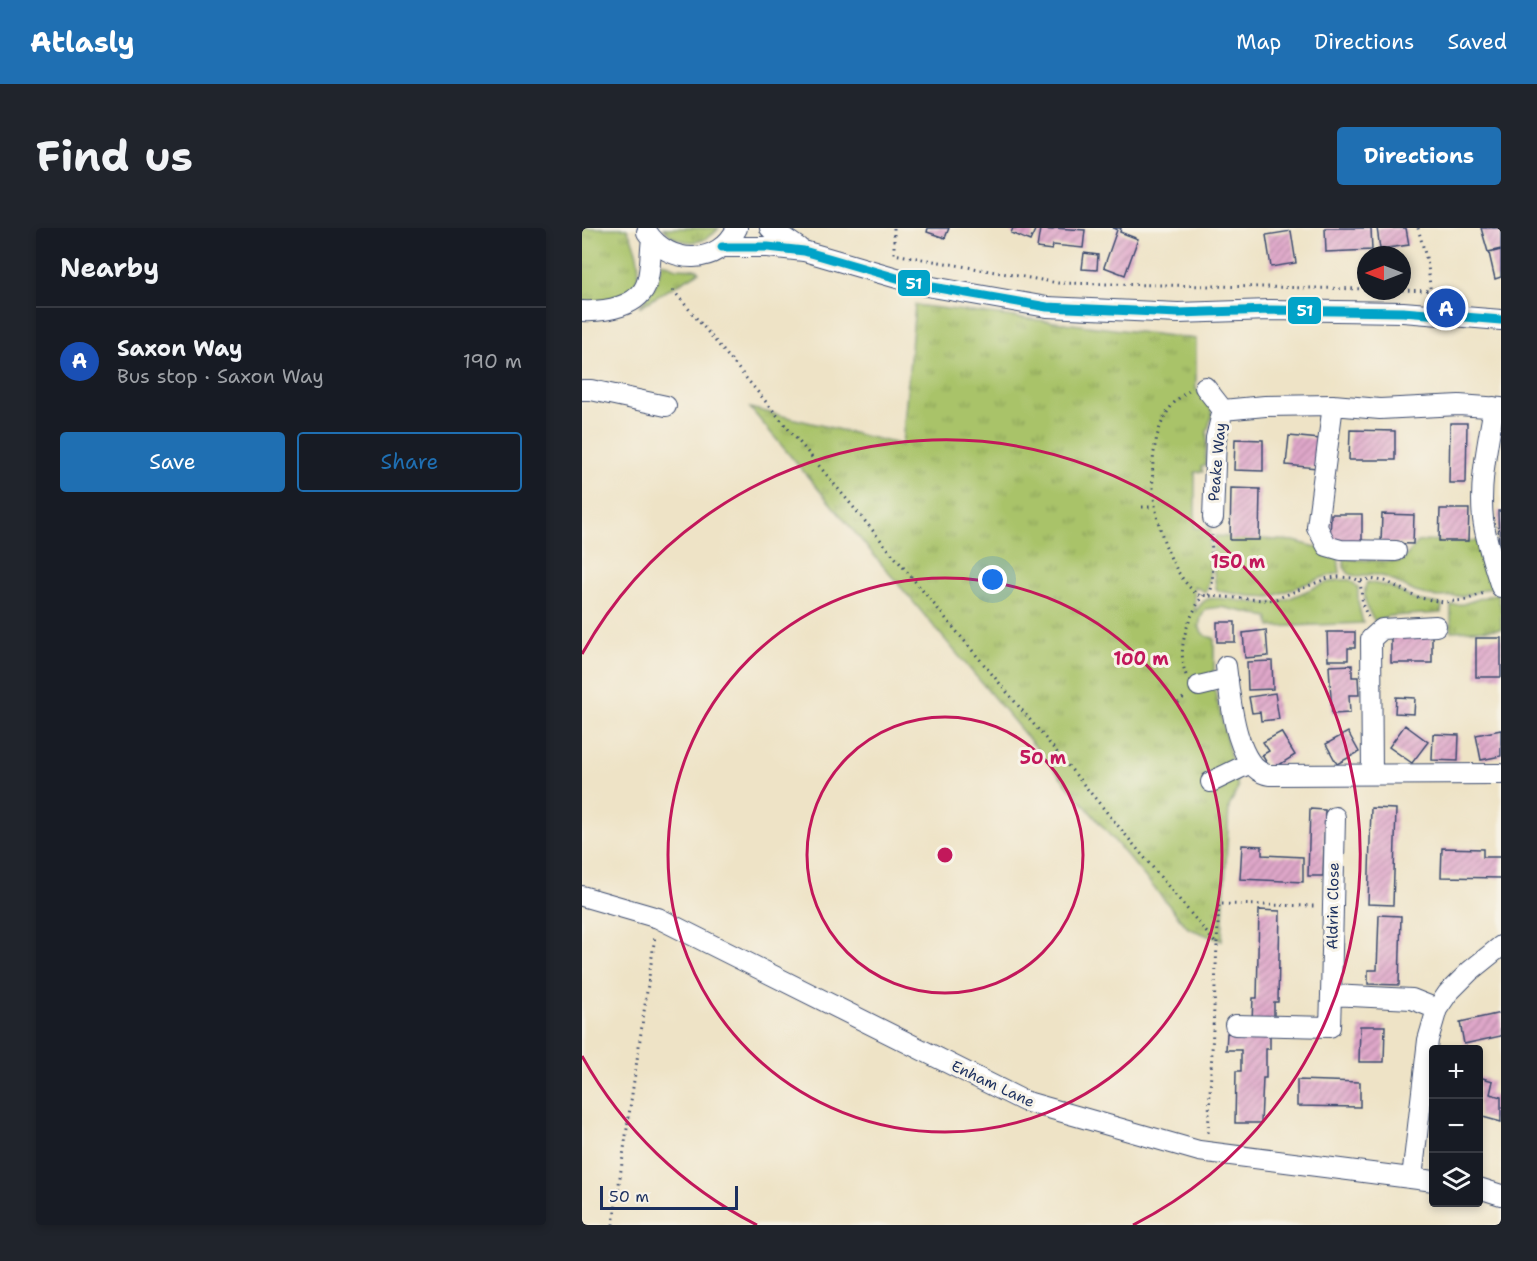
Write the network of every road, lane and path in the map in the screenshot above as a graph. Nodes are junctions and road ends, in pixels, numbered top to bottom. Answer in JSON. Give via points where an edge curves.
{"nodes":[{"id":1,"x":737,"y":228,"type":"edge"},
{"id":2,"x":770,"y":228,"type":"edge"},
{"id":3,"x":894,"y":228,"type":"edge"},
{"id":4,"x":1418,"y":228,"type":"edge"},
{"id":5,"x":649,"y":233,"type":"edge"},
{"id":6,"x":722,"y":248,"type":"junction"},
{"id":7,"x":804,"y":251,"type":"junction"},
{"id":8,"x":673,"y":290,"type":"dead end"},
{"id":9,"x":1357,"y":290,"type":"edge"},
{"id":10,"x":1411,"y":290,"type":"edge"},
{"id":11,"x":1432,"y":291,"type":"junction"},
{"id":12,"x":582,"y":311,"type":"edge"},
{"id":13,"x":1430,"y":314,"type":"junction"},
{"id":14,"x":1501,"y":320,"type":"edge"},
{"id":15,"x":1205,"y":387,"type":"joint"},
{"id":16,"x":582,"y":390,"type":"edge"},
{"id":17,"x":1333,"y":405,"type":"junction"},
{"id":18,"x":666,"y":406,"type":"dead end"},
{"id":19,"x":1498,"y":408,"type":"edge"},
{"id":20,"x":1223,"y":410,"type":"junction"},
{"id":21,"x":1142,"y":507,"type":"dead end"},
{"id":22,"x":1155,"y":507,"type":"junction"},
{"id":23,"x":1213,"y":518,"type":"joint"},
{"id":24,"x":1396,"y":551,"type":"dead end"},
{"id":25,"x":1359,"y":581,"type":"junction"},
{"id":26,"x":1493,"y":590,"type":"edge"},
{"id":27,"x":1203,"y":595,"type":"junction"},
{"id":28,"x":1209,"y":595,"type":"junction"},
{"id":29,"x":1436,"y":626,"type":"dead end"},
{"id":30,"x":1378,"y":632,"type":"junction"},
{"id":31,"x":1194,"y":683,"type":"joint"},
{"id":32,"x":1250,"y":763,"type":"junction"},
{"id":33,"x":1372,"y":774,"type":"junction"},
{"id":34,"x":1501,"y":774,"type":"edge"},
{"id":35,"x":1211,"y":782,"type":"dead end"},
{"id":36,"x":1335,"y":817,"type":"dead end"},
{"id":37,"x":582,"y":896,"type":"edge"},
{"id":38,"x":1333,"y":906,"type":"junction"},
{"id":39,"x":658,"y":918,"type":"junction"},
{"id":40,"x":1217,"y":945,"type":"junction"},
{"id":41,"x":1501,"y":946,"type":"edge"},
{"id":42,"x":1331,"y":995,"type":"junction"},
{"id":43,"x":1437,"y":1008,"type":"junction"},
{"id":44,"x":1234,"y":1025,"type":"dead end"},
{"id":45,"x":1208,"y":1152,"type":"junction"},
{"id":46,"x":1412,"y":1178,"type":"junction"},
{"id":47,"x":1429,"y":1180,"type":"edge"},
{"id":48,"x":1483,"y":1189,"type":"edge"},
{"id":49,"x":1501,"y":1195,"type":"edge"},
{"id":50,"x":613,"y":1225,"type":"edge"}],
"edges":[{"from":1,"to":6,"type":"street"},
{"from":2,"to":7,"type":"street"},
{"from":3,"to":9,"type":"path","via":[[894,254],[1058,283]]},
{"from":4,"to":11,"type":"path"},
{"from":5,"to":6,"type":"street","via":[[666,252],[685,258],[704,256]]},
{"from":5,"to":12,"type":"street","via":[[647,281],[637,297],[600,311]]},
{"from":6,"to":7,"type":"street"},
{"from":7,"to":13,"type":"street","via":[[921,285],[1047,307],[1168,313],[1334,310]]},
{"from":8,"to":40,"type":"path"},
{"from":10,"to":11,"type":"path"},
{"from":11,"to":13,"type":"path"},
{"from":13,"to":14,"type":"street"},
{"from":15,"to":20,"type":"street"},
{"from":15,"to":22,"type":"path","via":[[1193,389],[1177,400],[1162,424],[1154,462]]},
{"from":16,"to":18,"type":"street"},
{"from":17,"to":19,"type":"street","name":"Peake Way","via":[[1380,410],[1459,405]]},
{"from":17,"to":20,"type":"street","name":"Peake Way"},
{"from":17,"to":24,"type":"street","via":[[1317,527],[1328,546],[1341,550]]},
{"from":19,"to":26,"type":"street","name":"Peake Way","via":[[1482,493]]},
{"from":20,"to":23,"type":"street","name":"Peake Way","via":[[1216,438]]},
{"from":21,"to":22,"type":"path"},
{"from":22,"to":27,"type":"path","via":[[1179,570],[1191,590]]},
{"from":23,"to":28,"type":"path","via":[[1213,585]]},
{"from":25,"to":26,"type":"path","via":[[1385,582],[1420,598],[1443,602],[1466,600]]},
{"from":25,"to":28,"type":"path","via":[[1328,578],[1276,599]]},
{"from":25,"to":30,"type":"path","via":[[1363,606]]},
{"from":27,"to":28,"type":"path"},
{"from":27,"to":31,"type":"path","via":[[1182,646],[1182,664]]},
{"from":29,"to":30,"type":"street"},
{"from":30,"to":33,"type":"street","via":[[1371,639]]},
{"from":31,"to":32,"type":"street","via":[[1227,673],[1237,730]]},
{"from":32,"to":33,"type":"street","via":[[1261,774],[1269,775]]},
{"from":32,"to":35,"type":"street"},
{"from":33,"to":34,"type":"street"},
{"from":36,"to":38,"type":"street","name":"Aldrin Close"},
{"from":37,"to":39,"type":"street","name":"Enham Lane"},
{"from":38,"to":40,"type":"path","via":[[1218,904]]},
{"from":38,"to":42,"type":"street","name":"Aldrin Close"},
{"from":39,"to":45,"type":"street","name":"Enham Lane","via":[[1024,1101]]},
{"from":39,"to":50,"type":"path"},
{"from":40,"to":45,"type":"path"},
{"from":41,"to":43,"type":"street","via":[[1470,971]]},
{"from":42,"to":43,"type":"street","via":[[1404,998]]},
{"from":42,"to":44,"type":"street","name":"Aldrin Close","via":[[1330,1027]]},
{"from":43,"to":46,"type":"street","via":[[1428,1040]]},
{"from":45,"to":46,"type":"street","name":"Enham Lane"},
{"from":46,"to":47,"type":"street","name":"Enham Lane"},
{"from":48,"to":49,"type":"street"}]}
